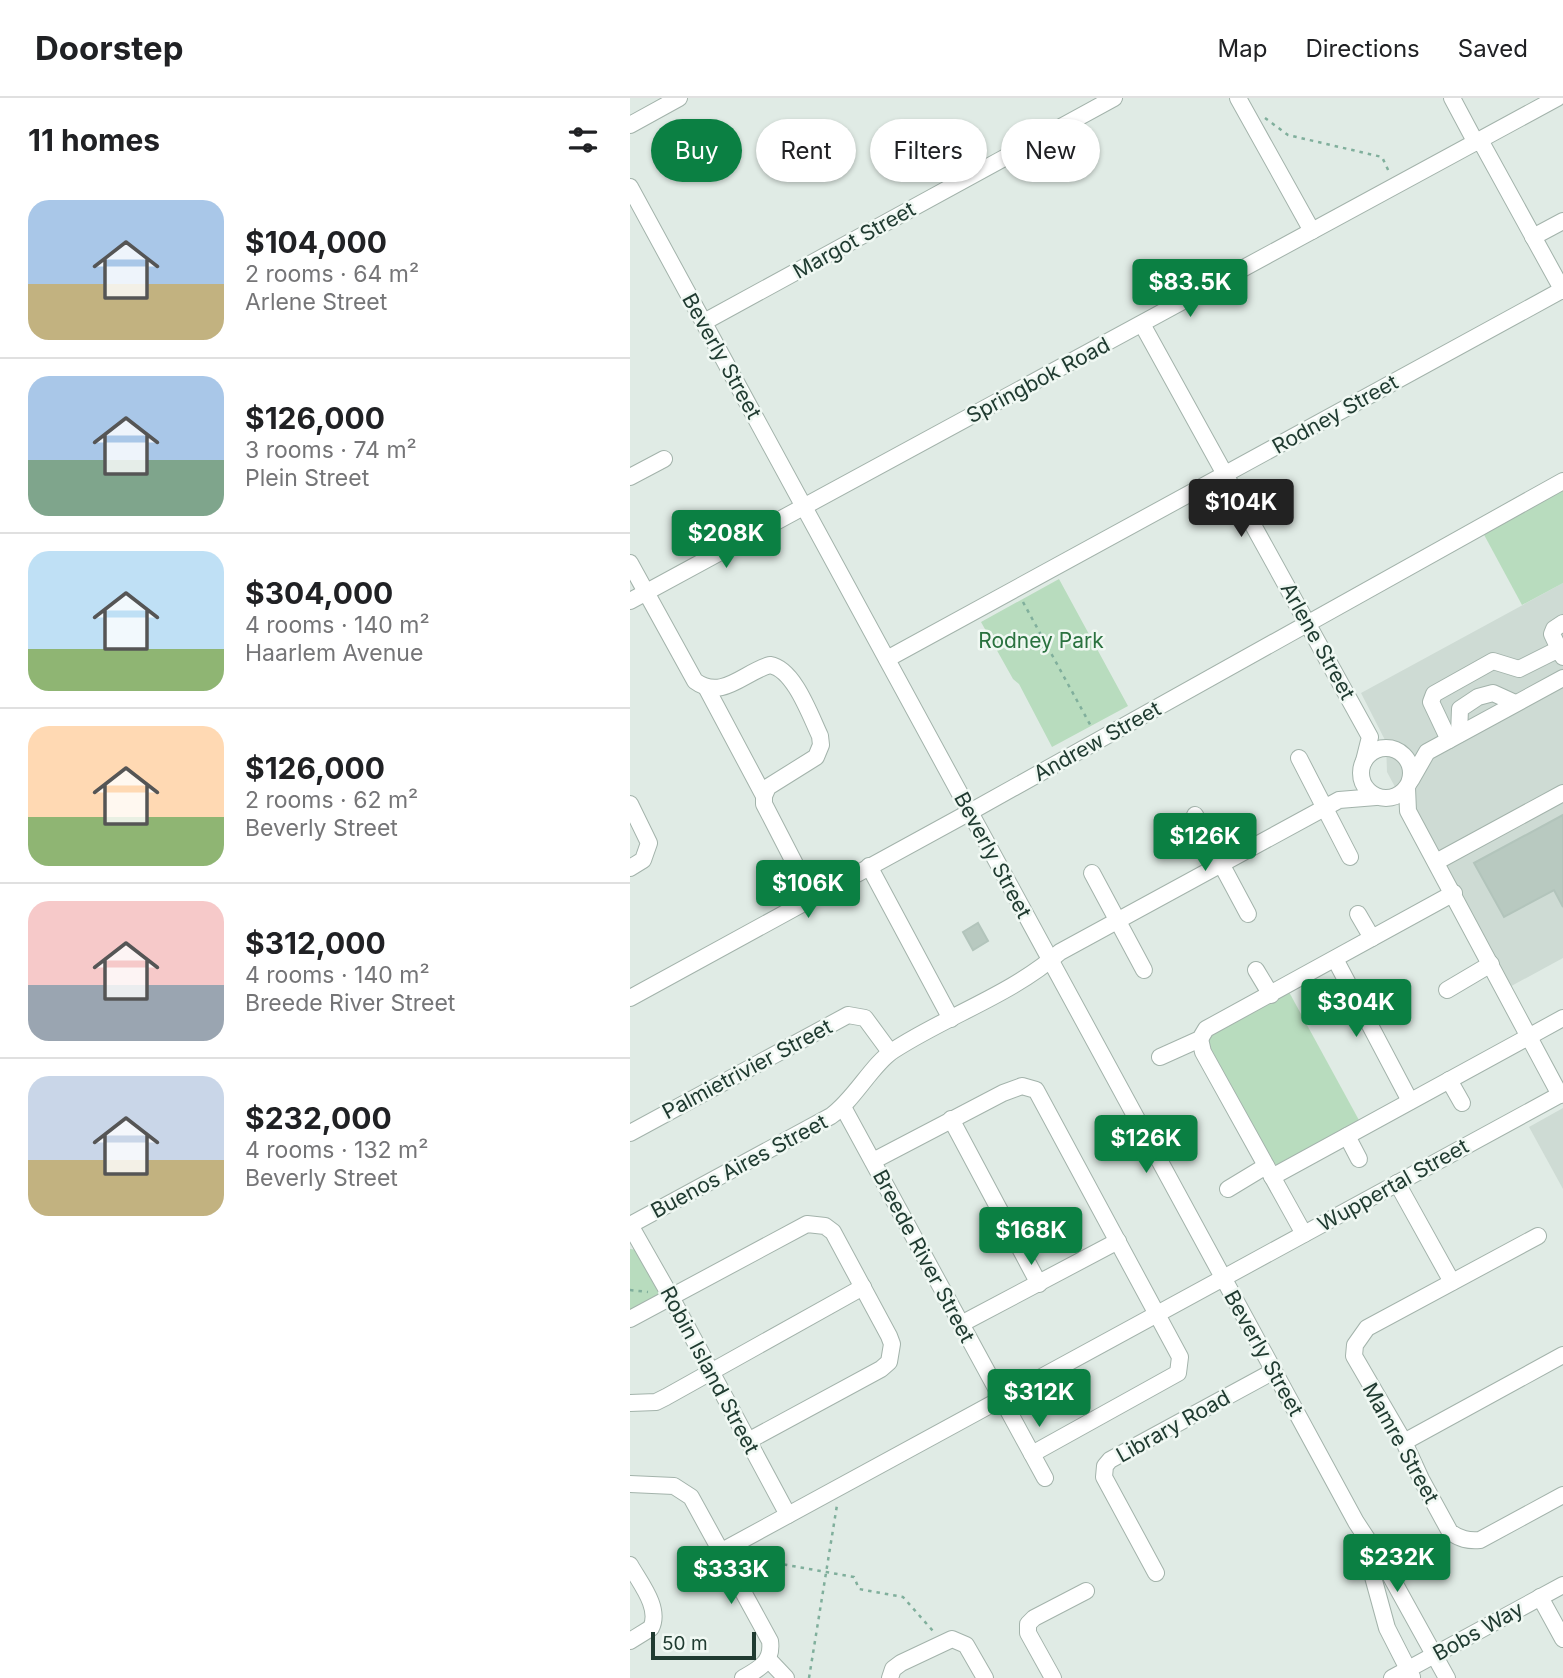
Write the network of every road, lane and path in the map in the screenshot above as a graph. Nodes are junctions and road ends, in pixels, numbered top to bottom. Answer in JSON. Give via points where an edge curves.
{"nodes":[{"id":1,"x":679,"y":98,"type":"edge"},
{"id":2,"x":1114,"y":98,"type":"edge"},
{"id":3,"x":1452,"y":98,"type":"edge"},
{"id":4,"x":1557,"y":98,"type":"edge"},
{"id":5,"x":1242,"y":105,"type":"edge"},
{"id":6,"x":630,"y":125,"type":"edge"},
{"id":7,"x":1478,"y":141,"type":"junction"},
{"id":8,"x":1396,"y":186,"type":"junction"},
{"id":9,"x":630,"y":187,"type":"edge"},
{"id":10,"x":1563,"y":221,"type":"edge"},
{"id":11,"x":1312,"y":231,"type":"junction"},
{"id":12,"x":1533,"y":237,"type":"junction"},
{"id":13,"x":1563,"y":291,"type":"edge"},
{"id":14,"x":704,"y":322,"type":"junction"},
{"id":15,"x":1142,"y":324,"type":"junction"},
{"id":16,"x":664,"y":459,"type":"dead end"},
{"id":17,"x":1226,"y":474,"type":"junction"},
{"id":18,"x":630,"y":477,"type":"edge"},
{"id":19,"x":1563,"y":481,"type":"edge"},
{"id":20,"x":804,"y":506,"type":"junction"},
{"id":21,"x":630,"y":563,"type":"edge"},
{"id":22,"x":1016,"y":588,"type":"junction"},
{"id":23,"x":646,"y":593,"type":"junction"},
{"id":24,"x":630,"y":601,"type":"edge"},
{"id":25,"x":1308,"y":622,"type":"junction"},
{"id":26,"x":1563,"y":623,"type":"edge"},
{"id":27,"x":1561,"y":653,"type":"edge"},
{"id":28,"x":887,"y":659,"type":"junction"},
{"id":29,"x":1563,"y":678,"type":"edge"},
{"id":30,"x":707,"y":689,"type":"junction"},
{"id":31,"x":1515,"y":704,"type":"junction"},
{"id":32,"x":1370,"y":737,"type":"junction"},
{"id":33,"x":1454,"y":737,"type":"junction"},
{"id":34,"x":1099,"y":740,"type":"junction"},
{"id":35,"x":1398,"y":751,"type":"junction"},
{"id":36,"x":1427,"y":752,"type":"junction"},
{"id":37,"x":1299,"y":758,"type":"dead end"},
{"id":38,"x":1363,"y":765,"type":"junction"},
{"id":39,"x":1409,"y":784,"type":"junction"},
{"id":40,"x":1563,"y":793,"type":"edge"},
{"id":41,"x":764,"y":796,"type":"junction"},
{"id":42,"x":1380,"y":797,"type":"junction"},
{"id":43,"x":630,"y":804,"type":"edge"},
{"id":44,"x":1332,"y":804,"type":"junction"},
{"id":45,"x":1408,"y":811,"type":"junction"},
{"id":46,"x":970,"y":812,"type":"junction"},
{"id":47,"x":1195,"y":815,"type":"dead end"},
{"id":48,"x":1350,"y":857,"type":"dead end"},
{"id":49,"x":1437,"y":862,"type":"junction"},
{"id":50,"x":1222,"y":864,"type":"junction"},
{"id":51,"x":869,"y":866,"type":"junction"},
{"id":52,"x":630,"y":868,"type":"edge"},
{"id":53,"x":1092,"y":873,"type":"dead end"},
{"id":54,"x":1454,"y":893,"type":"junction"},
{"id":55,"x":812,"y":897,"type":"junction"},
{"id":56,"x":1248,"y":914,"type":"dead end"},
{"id":57,"x":1358,"y":914,"type":"dead end"},
{"id":58,"x":1118,"y":921,"type":"junction"},
{"id":59,"x":1372,"y":938,"type":"junction"},
{"id":60,"x":1335,"y":959,"type":"junction"},
{"id":61,"x":1050,"y":961,"type":"junction"},
{"id":62,"x":1491,"y":964,"type":"junction"},
{"id":63,"x":1144,"y":970,"type":"dead end"},
{"id":64,"x":1256,"y":970,"type":"dead end"},
{"id":65,"x":1447,"y":990,"type":"dead end"},
{"id":66,"x":1270,"y":995,"type":"junction"},
{"id":67,"x":630,"y":998,"type":"edge"},
{"id":68,"x":1563,"y":1017,"type":"edge"},
{"id":69,"x":951,"y":1018,"type":"junction"},
{"id":70,"x":1529,"y":1036,"type":"junction"},
{"id":71,"x":1200,"y":1039,"type":"junction"},
{"id":72,"x":890,"y":1052,"type":"junction"},
{"id":73,"x":1160,"y":1058,"type":"dead end"},
{"id":74,"x":1449,"y":1080,"type":"junction"},
{"id":75,"x":1562,"y":1094,"type":"edge"},
{"id":76,"x":1410,"y":1101,"type":"junction"},
{"id":77,"x":1462,"y":1103,"type":"dead end"},
{"id":78,"x":843,"y":1107,"type":"junction"},
{"id":79,"x":951,"y":1119,"type":"junction"},
{"id":80,"x":630,"y":1133,"type":"edge"},
{"id":81,"x":1347,"y":1136,"type":"junction"},
{"id":82,"x":1359,"y":1159,"type":"dead end"},
{"id":83,"x":873,"y":1161,"type":"junction"},
{"id":84,"x":1269,"y":1171,"type":"junction"},
{"id":85,"x":1397,"y":1184,"type":"junction"},
{"id":86,"x":1228,"y":1189,"type":"dead end"},
{"id":87,"x":630,"y":1225,"type":"edge"},
{"id":88,"x":1304,"y":1234,"type":"junction"},
{"id":89,"x":1538,"y":1236,"type":"dead end"},
{"id":90,"x":1118,"y":1241,"type":"junction"},
{"id":91,"x":1223,"y":1278,"type":"junction"},
{"id":92,"x":1452,"y":1282,"type":"junction"},
{"id":93,"x":1039,"y":1284,"type":"junction"},
{"id":94,"x":863,"y":1287,"type":"junction"},
{"id":95,"x":671,"y":1297,"type":"junction"},
{"id":96,"x":1158,"y":1314,"type":"junction"},
{"id":97,"x":630,"y":1319,"type":"edge"},
{"id":98,"x":961,"y":1324,"type":"junction"},
{"id":99,"x":1563,"y":1355,"type":"edge"},
{"id":100,"x":710,"y":1371,"type":"junction"},
{"id":101,"x":1274,"y":1371,"type":"junction"},
{"id":102,"x":1001,"y":1398,"type":"junction"},
{"id":103,"x":630,"y":1403,"type":"edge"},
{"id":104,"x":748,"y":1441,"type":"junction"},
{"id":105,"x":1404,"y":1442,"type":"junction"},
{"id":106,"x":1032,"y":1454,"type":"junction"},
{"id":107,"x":1045,"y":1478,"type":"dead end"},
{"id":108,"x":630,"y":1484,"type":"edge"},
{"id":109,"x":832,"y":1491,"type":"junction"},
{"id":110,"x":1563,"y":1495,"type":"edge"},
{"id":111,"x":788,"y":1515,"type":"junction"},
{"id":112,"x":1356,"y":1522,"type":"junction"},
{"id":113,"x":728,"y":1548,"type":"junction"},
{"id":114,"x":630,"y":1565,"type":"edge"},
{"id":115,"x":827,"y":1572,"type":"junction"},
{"id":116,"x":1156,"y":1573,"type":"dead end"},
{"id":117,"x":1563,"y":1585,"type":"edge"},
{"id":118,"x":1086,"y":1591,"type":"dead end"},
{"id":119,"x":1540,"y":1597,"type":"junction"},
{"id":120,"x":1563,"y":1639,"type":"edge"},
{"id":121,"x":630,"y":1641,"type":"edge"},
{"id":122,"x":942,"y":1642,"type":"junction"},
{"id":123,"x":1435,"y":1655,"type":"junction"},
{"id":124,"x":768,"y":1659,"type":"junction"},
{"id":125,"x":1410,"y":1674,"type":"edge"},
{"id":126,"x":743,"y":1678,"type":"edge"},
{"id":127,"x":786,"y":1678,"type":"edge"},
{"id":128,"x":809,"y":1678,"type":"edge"},
{"id":129,"x":890,"y":1678,"type":"edge"},
{"id":130,"x":985,"y":1678,"type":"edge"},
{"id":131,"x":1053,"y":1678,"type":"edge"},
{"id":132,"x":1392,"y":1678,"type":"edge"},
{"id":133,"x":1447,"y":1678,"type":"edge"}],
"edges":[{"from":1,"to":6,"type":"street"},
{"from":2,"to":14,"type":"street","name":"Margot Street"},
{"from":3,"to":7,"type":"street"},
{"from":4,"to":7,"type":"street","name":"Springbok Road"},
{"from":5,"to":8,"type":"path","via":[[1288,135],[1382,157]]},
{"from":5,"to":11,"type":"street"},
{"from":7,"to":8,"type":"street","name":"Springbok Road"},
{"from":7,"to":12,"type":"street"},
{"from":8,"to":11,"type":"street","name":"Springbok Road"},
{"from":9,"to":14,"type":"street","name":"Beverly Street"},
{"from":10,"to":12,"type":"street"},
{"from":11,"to":15,"type":"street","name":"Springbok Road"},
{"from":12,"to":13,"type":"street"},
{"from":13,"to":17,"type":"street","name":"Rodney Street"},
{"from":14,"to":20,"type":"street","name":"Beverly Street"},
{"from":15,"to":17,"type":"street","name":"Arlene Street"},
{"from":15,"to":20,"type":"street","name":"Springbok Road"},
{"from":16,"to":18,"type":"street"},
{"from":17,"to":22,"type":"street","name":"Rodney Street"},
{"from":17,"to":25,"type":"street","name":"Arlene Street"},
{"from":19,"to":25,"type":"street","name":"Andrew Street"},
{"from":20,"to":23,"type":"street","name":"Springbok Road"},
{"from":20,"to":28,"type":"street","name":"Beverly Street"},
{"from":21,"to":23,"type":"street"},
{"from":22,"to":28,"type":"street","name":"Rodney Street"},
{"from":22,"to":34,"type":"path"},
{"from":23,"to":24,"type":"street","name":"Springbok Road"},
{"from":23,"to":30,"type":"street","via":[[695,681]]},
{"from":25,"to":32,"type":"street","name":"Arlene Street"},
{"from":25,"to":34,"type":"street","name":"Andrew Street"},
{"from":26,"to":27,"type":"street","via":[[1552,634]]},
{"from":27,"to":33,"type":"street","via":[[1519,669],[1493,661],[1434,694],[1431,702]]},
{"from":28,"to":46,"type":"street","name":"Beverly Street"},
{"from":29,"to":31,"type":"street"},
{"from":30,"to":41,"type":"street"},
{"from":30,"to":41,"type":"street","via":[[720,689],[770,665],[789,676],[821,745],[816,757],[775,782]]},
{"from":31,"to":33,"type":"street"},
{"from":31,"to":33,"type":"street","via":[[1493,693],[1478,696],[1460,709]]},
{"from":32,"to":35,"type":"street"},
{"from":32,"to":38,"type":"street"},
{"from":33,"to":36,"type":"street"},
{"from":34,"to":46,"type":"street","name":"Andrew Street"},
{"from":35,"to":36,"type":"street"},
{"from":35,"to":38,"type":"street","via":[[1378,750]]},
{"from":35,"to":39,"type":"street","via":[[1410,765]]},
{"from":36,"to":39,"type":"street"},
{"from":37,"to":44,"type":"street"},
{"from":38,"to":42,"type":"street","via":[[1364,785]]},
{"from":38,"to":44,"type":"street"},
{"from":39,"to":42,"type":"street","via":[[1401,794]]},
{"from":39,"to":45,"type":"street"},
{"from":40,"to":49,"type":"street"},
{"from":41,"to":55,"type":"street","via":[[767,813]]},
{"from":42,"to":44,"type":"street"},
{"from":42,"to":45,"type":"street"},
{"from":43,"to":52,"type":"street","via":[[649,843],[643,860]]},
{"from":44,"to":48,"type":"street"},
{"from":44,"to":50,"type":"street","name":"Buenos Aires Street"},
{"from":45,"to":49,"type":"street"},
{"from":46,"to":51,"type":"street","name":"Andrew Street"},
{"from":46,"to":61,"type":"street","name":"Beverly Street"},
{"from":47,"to":50,"type":"street"},
{"from":49,"to":54,"type":"street"},
{"from":50,"to":56,"type":"street"},
{"from":50,"to":58,"type":"street","name":"Buenos Aires Street"},
{"from":51,"to":55,"type":"street","name":"Andrew Street"},
{"from":51,"to":69,"type":"street"},
{"from":53,"to":58,"type":"street"},
{"from":54,"to":59,"type":"street"},
{"from":54,"to":62,"type":"street"},
{"from":55,"to":67,"type":"street","name":"Andrew Street"},
{"from":57,"to":59,"type":"street"},
{"from":58,"to":61,"type":"street","name":"Buenos Aires Street"},
{"from":58,"to":63,"type":"street"},
{"from":59,"to":60,"type":"street"},
{"from":60,"to":66,"type":"street"},
{"from":60,"to":76,"type":"street"},
{"from":61,"to":69,"type":"street","name":"Buenos Aires Street","via":[[1038,972]]},
{"from":61,"to":91,"type":"street","name":"Beverly Street"},
{"from":62,"to":65,"type":"street"},
{"from":62,"to":70,"type":"street"},
{"from":64,"to":66,"type":"street"},
{"from":66,"to":71,"type":"street","via":[[1206,1029]]},
{"from":68,"to":70,"type":"street"},
{"from":69,"to":72,"type":"street","name":"Buenos Aires Street"},
{"from":70,"to":74,"type":"street"},
{"from":70,"to":75,"type":"street"},
{"from":71,"to":73,"type":"street"},
{"from":71,"to":84,"type":"street"},
{"from":72,"to":78,"type":"street","name":"Buenos Aires Street"},
{"from":72,"to":80,"type":"street","name":"Palmietrivier Street","via":[[865,1018],[848,1015]]},
{"from":74,"to":76,"type":"street"},
{"from":74,"to":77,"type":"street"},
{"from":75,"to":85,"type":"street","name":"Wuppertal Street"},
{"from":76,"to":81,"type":"street"},
{"from":78,"to":83,"type":"street","name":"Breede River Street"},
{"from":78,"to":87,"type":"street","name":"Buenos Aires Street"},
{"from":79,"to":83,"type":"street"},
{"from":79,"to":90,"type":"street","via":[[1016,1087],[1036,1090]]},
{"from":79,"to":93,"type":"street"},
{"from":81,"to":82,"type":"street"},
{"from":81,"to":84,"type":"street"},
{"from":83,"to":98,"type":"street","name":"Breede River Street"},
{"from":84,"to":86,"type":"street"},
{"from":84,"to":88,"type":"street"},
{"from":85,"to":88,"type":"street","name":"Wuppertal Street"},
{"from":85,"to":92,"type":"street"},
{"from":87,"to":95,"type":"street","name":"Robin Island Street"},
{"from":88,"to":91,"type":"street","name":"Wuppertal Street"},
{"from":89,"to":92,"type":"street","name":"Mamre Street"},
{"from":90,"to":93,"type":"street"},
{"from":90,"to":96,"type":"street"},
{"from":91,"to":96,"type":"street","name":"Wuppertal Street"},
{"from":91,"to":101,"type":"street","name":"Beverly Street"},
{"from":92,"to":105,"type":"street","name":"Mamre Street","via":[[1367,1328],[1355,1345],[1359,1368]]},
{"from":93,"to":98,"type":"street"},
{"from":94,"to":95,"type":"street","via":[[833,1232],[807,1224]]},
{"from":94,"to":100,"type":"street"},
{"from":94,"to":104,"type":"street","via":[[889,1336],[889,1362]]},
{"from":95,"to":97,"type":"street"},
{"from":95,"to":100,"type":"street","name":"Robin Island Street"},
{"from":96,"to":102,"type":"street","name":"Wuppertal Street"},
{"from":96,"to":106,"type":"street","via":[[1181,1357],[1178,1373]]},
{"from":98,"to":102,"type":"street","name":"Breede River Street"},
{"from":99,"to":105,"type":"street"},
{"from":100,"to":103,"type":"street","via":[[656,1402]]},
{"from":100,"to":104,"type":"street","name":"Robin Island Street"},
{"from":101,"to":112,"type":"street","name":"Beverly Street"},
{"from":101,"to":116,"type":"street","name":"Library Road","via":[[1105,1466],[1104,1477]]},
{"from":102,"to":106,"type":"street","name":"Breede River Street"},
{"from":102,"to":109,"type":"street","name":"Wuppertal Street"},
{"from":104,"to":111,"type":"street","name":"Robin Island Street"},
{"from":105,"to":110,"type":"street","name":"Mamre Street","via":[[1450,1532],[1466,1540],[1480,1540]]},
{"from":106,"to":107,"type":"street","name":"Breede River Street"},
{"from":108,"to":113,"type":"street","via":[[668,1485],[686,1492]]},
{"from":109,"to":111,"type":"street","name":"Wuppertal Street"},
{"from":109,"to":115,"type":"path","via":[[838,1501]]},
{"from":111,"to":113,"type":"street","name":"Wuppertal Street"},
{"from":112,"to":123,"type":"street","name":"Beverly Street"},
{"from":112,"to":125,"type":"street","name":"Beverly Street","via":[[1387,1628]]},
{"from":113,"to":115,"type":"path","via":[[743,1558]]},
{"from":113,"to":124,"type":"street","via":[[771,1647]]},
{"from":114,"to":121,"type":"street","via":[[655,1616],[651,1628]]},
{"from":115,"to":122,"type":"path","via":[[854,1577],[859,1589],[903,1597]]},
{"from":115,"to":128,"type":"path"},
{"from":117,"to":119,"type":"street","name":"Bobs Way"},
{"from":118,"to":131,"type":"street","via":[[1028,1624],[1028,1633]]},
{"from":119,"to":120,"type":"street"},
{"from":119,"to":123,"type":"street","name":"Bobs Way"},
{"from":122,"to":129,"type":"street","via":[[897,1666]]},
{"from":122,"to":130,"type":"street","via":[[951,1639],[966,1645]]},
{"from":123,"to":125,"type":"street","name":"Bobs Way"},
{"from":123,"to":133,"type":"street","name":"Beverly Street"},
{"from":124,"to":126,"type":"street"},
{"from":124,"to":127,"type":"street"},
{"from":125,"to":132,"type":"street","name":"Bobs Way"}]}
